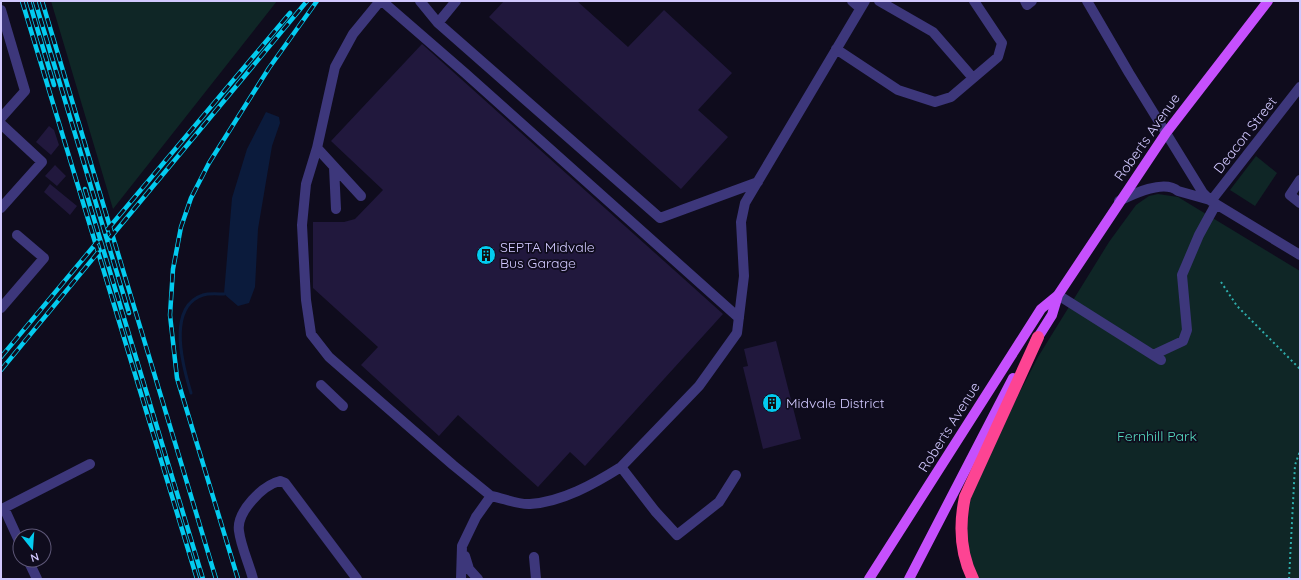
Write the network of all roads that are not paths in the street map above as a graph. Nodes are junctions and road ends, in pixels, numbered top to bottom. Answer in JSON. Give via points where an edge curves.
{"nodes":[{"id":1,"x":381,"y":1,"type":"edge"},
{"id":2,"x":420,"y":1,"type":"edge"},
{"id":3,"x":456,"y":1,"type":"edge"},
{"id":4,"x":852,"y":1,"type":"edge"},
{"id":5,"x":879,"y":1,"type":"edge"},
{"id":6,"x":974,"y":1,"type":"edge"},
{"id":7,"x":1025,"y":1,"type":"edge"},
{"id":8,"x":1032,"y":1,"type":"edge"},
{"id":9,"x":1087,"y":1,"type":"edge"},
{"id":10,"x":1268,"y":1,"type":"edge"},
{"id":11,"x":863,"y":5,"type":"edge"},
{"id":12,"x":1,"y":10,"type":"edge"},
{"id":13,"x":438,"y":23,"type":"junction"},
{"id":14,"x":836,"y":48,"type":"junction"},
{"id":15,"x":973,"y":78,"type":"junction"},
{"id":16,"x":1300,"y":87,"type":"edge"},
{"id":17,"x":1,"y":118,"type":"edge"},
{"id":18,"x":1,"y":124,"type":"edge"},
{"id":19,"x":1166,"y":133,"type":"junction"},
{"id":20,"x":317,"y":148,"type":"junction"},
{"id":21,"x":334,"y":167,"type":"junction"},
{"id":22,"x":1300,"y":180,"type":"edge"},
{"id":23,"x":758,"y":182,"type":"junction"},
{"id":24,"x":361,"y":196,"type":"dead end"},
{"id":25,"x":1119,"y":201,"type":"junction"},
{"id":26,"x":1214,"y":202,"type":"junction"},
{"id":27,"x":1300,"y":203,"type":"edge"},
{"id":28,"x":1,"y":208,"type":"edge"},
{"id":29,"x":336,"y":209,"type":"dead end"},
{"id":30,"x":17,"y":235,"type":"dead end"},
{"id":31,"x":1300,"y":254,"type":"edge"},
{"id":32,"x":1058,"y":295,"type":"junction"},
{"id":33,"x":1,"y":308,"type":"edge"},
{"id":34,"x":739,"y":318,"type":"junction"},
{"id":35,"x":1038,"y":337,"type":"junction"},
{"id":36,"x":321,"y":385,"type":"dead end"},
{"id":37,"x":344,"y":406,"type":"dead end"},
{"id":38,"x":90,"y":464,"type":"dead end"},
{"id":39,"x":621,"y":467,"type":"junction"},
{"id":40,"x":736,"y":476,"type":"dead end"},
{"id":41,"x":491,"y":496,"type":"junction"},
{"id":42,"x":13,"y":528,"type":"edge"},
{"id":43,"x":462,"y":546,"type":"junction"},
{"id":44,"x":534,"y":557,"type":"dead end"},
{"id":45,"x":32,"y":568,"type":"edge"},
{"id":46,"x":37,"y":579,"type":"edge"},
{"id":47,"x":253,"y":579,"type":"edge"},
{"id":48,"x":357,"y":579,"type":"edge"},
{"id":49,"x":461,"y":579,"type":"edge"},
{"id":50,"x":478,"y":579,"type":"edge"},
{"id":51,"x":536,"y":579,"type":"edge"},
{"id":52,"x":869,"y":579,"type":"edge"},
{"id":53,"x":909,"y":579,"type":"edge"},
{"id":54,"x":973,"y":579,"type":"edge"}],
"edges":[{"from":1,"to":20,"type":"street","via":[[354,34],[336,67]]},
{"from":1,"to":34,"type":"street","via":[[466,73]]},
{"from":2,"to":13,"type":"street"},
{"from":3,"to":13,"type":"street"},
{"from":4,"to":11,"type":"street"},
{"from":5,"to":15,"type":"street","via":[[932,32]]},
{"from":6,"to":15,"type":"street","via":[[1002,43],[998,57]]},
{"from":7,"to":8,"type":"street","via":[[1027,4]]},
{"from":9,"to":19,"type":"street"},
{"from":10,"to":19,"type":"main road","name":"Roberts Avenue"},
{"from":11,"to":14,"type":"street"},
{"from":12,"to":17,"type":"street","via":[[24,91]]},
{"from":13,"to":23,"type":"street","via":[[660,218]]},
{"from":14,"to":15,"type":"street","via":[[898,90],[935,102],[952,97]]},
{"from":14,"to":23,"type":"street"},
{"from":16,"to":26,"type":"street","name":"Deacon Street"},
{"from":18,"to":28,"type":"street","via":[[42,162]]},
{"from":19,"to":25,"type":"main road","name":"Roberts Avenue"},
{"from":19,"to":26,"type":"street","via":[[1200,189]]},
{"from":20,"to":21,"type":"street"},
{"from":20,"to":41,"type":"street","via":[[306,184],[302,225],[306,300],[311,334],[329,358]]},
{"from":21,"to":24,"type":"street"},
{"from":21,"to":29,"type":"street"},
{"from":22,"to":27,"type":"street","via":[[1290,195]]},
{"from":23,"to":34,"type":"street","via":[[745,203],[741,222],[744,276]]},
{"from":25,"to":26,"type":"street","via":[[1143,190],[1164,187]]},
{"from":25,"to":32,"type":"main road","name":"Roberts Avenue"},
{"from":26,"to":31,"type":"street"},
{"from":26,"to":32,"type":"street","name":"Deacon Street","via":[[1182,275],[1187,330],[1183,342],[1157,358]]},
{"from":30,"to":33,"type":"street","via":[[44,258]]},
{"from":32,"to":35,"type":"main road","name":"Roberts Avenue","via":[[1052,315]]},
{"from":32,"to":52,"type":"main road","name":"Roberts Avenue","via":[[1041,309]]},
{"from":34,"to":39,"type":"street","via":[[737,333],[699,386]]},
{"from":35,"to":53,"type":"main road","name":"Roberts Avenue","via":[[1012,380]]},
{"from":35,"to":54,"type":"highway","via":[[965,497],[961,537],[966,562]]},
{"from":36,"to":37,"type":"street"},
{"from":38,"to":42,"type":"street","via":[[4,508]]},
{"from":39,"to":40,"type":"street","via":[[677,535],[720,502]]},
{"from":39,"to":41,"type":"street","via":[[561,498],[529,504]]},
{"from":41,"to":43,"type":"street","via":[[476,517]]},
{"from":43,"to":49,"type":"street"},
{"from":43,"to":50,"type":"street","via":[[469,569]]},
{"from":44,"to":51,"type":"street"},
{"from":45,"to":46,"type":"street"},
{"from":47,"to":48,"type":"street","via":[[238,529],[244,512],[259,491],[280,481],[285,483]]}]}
